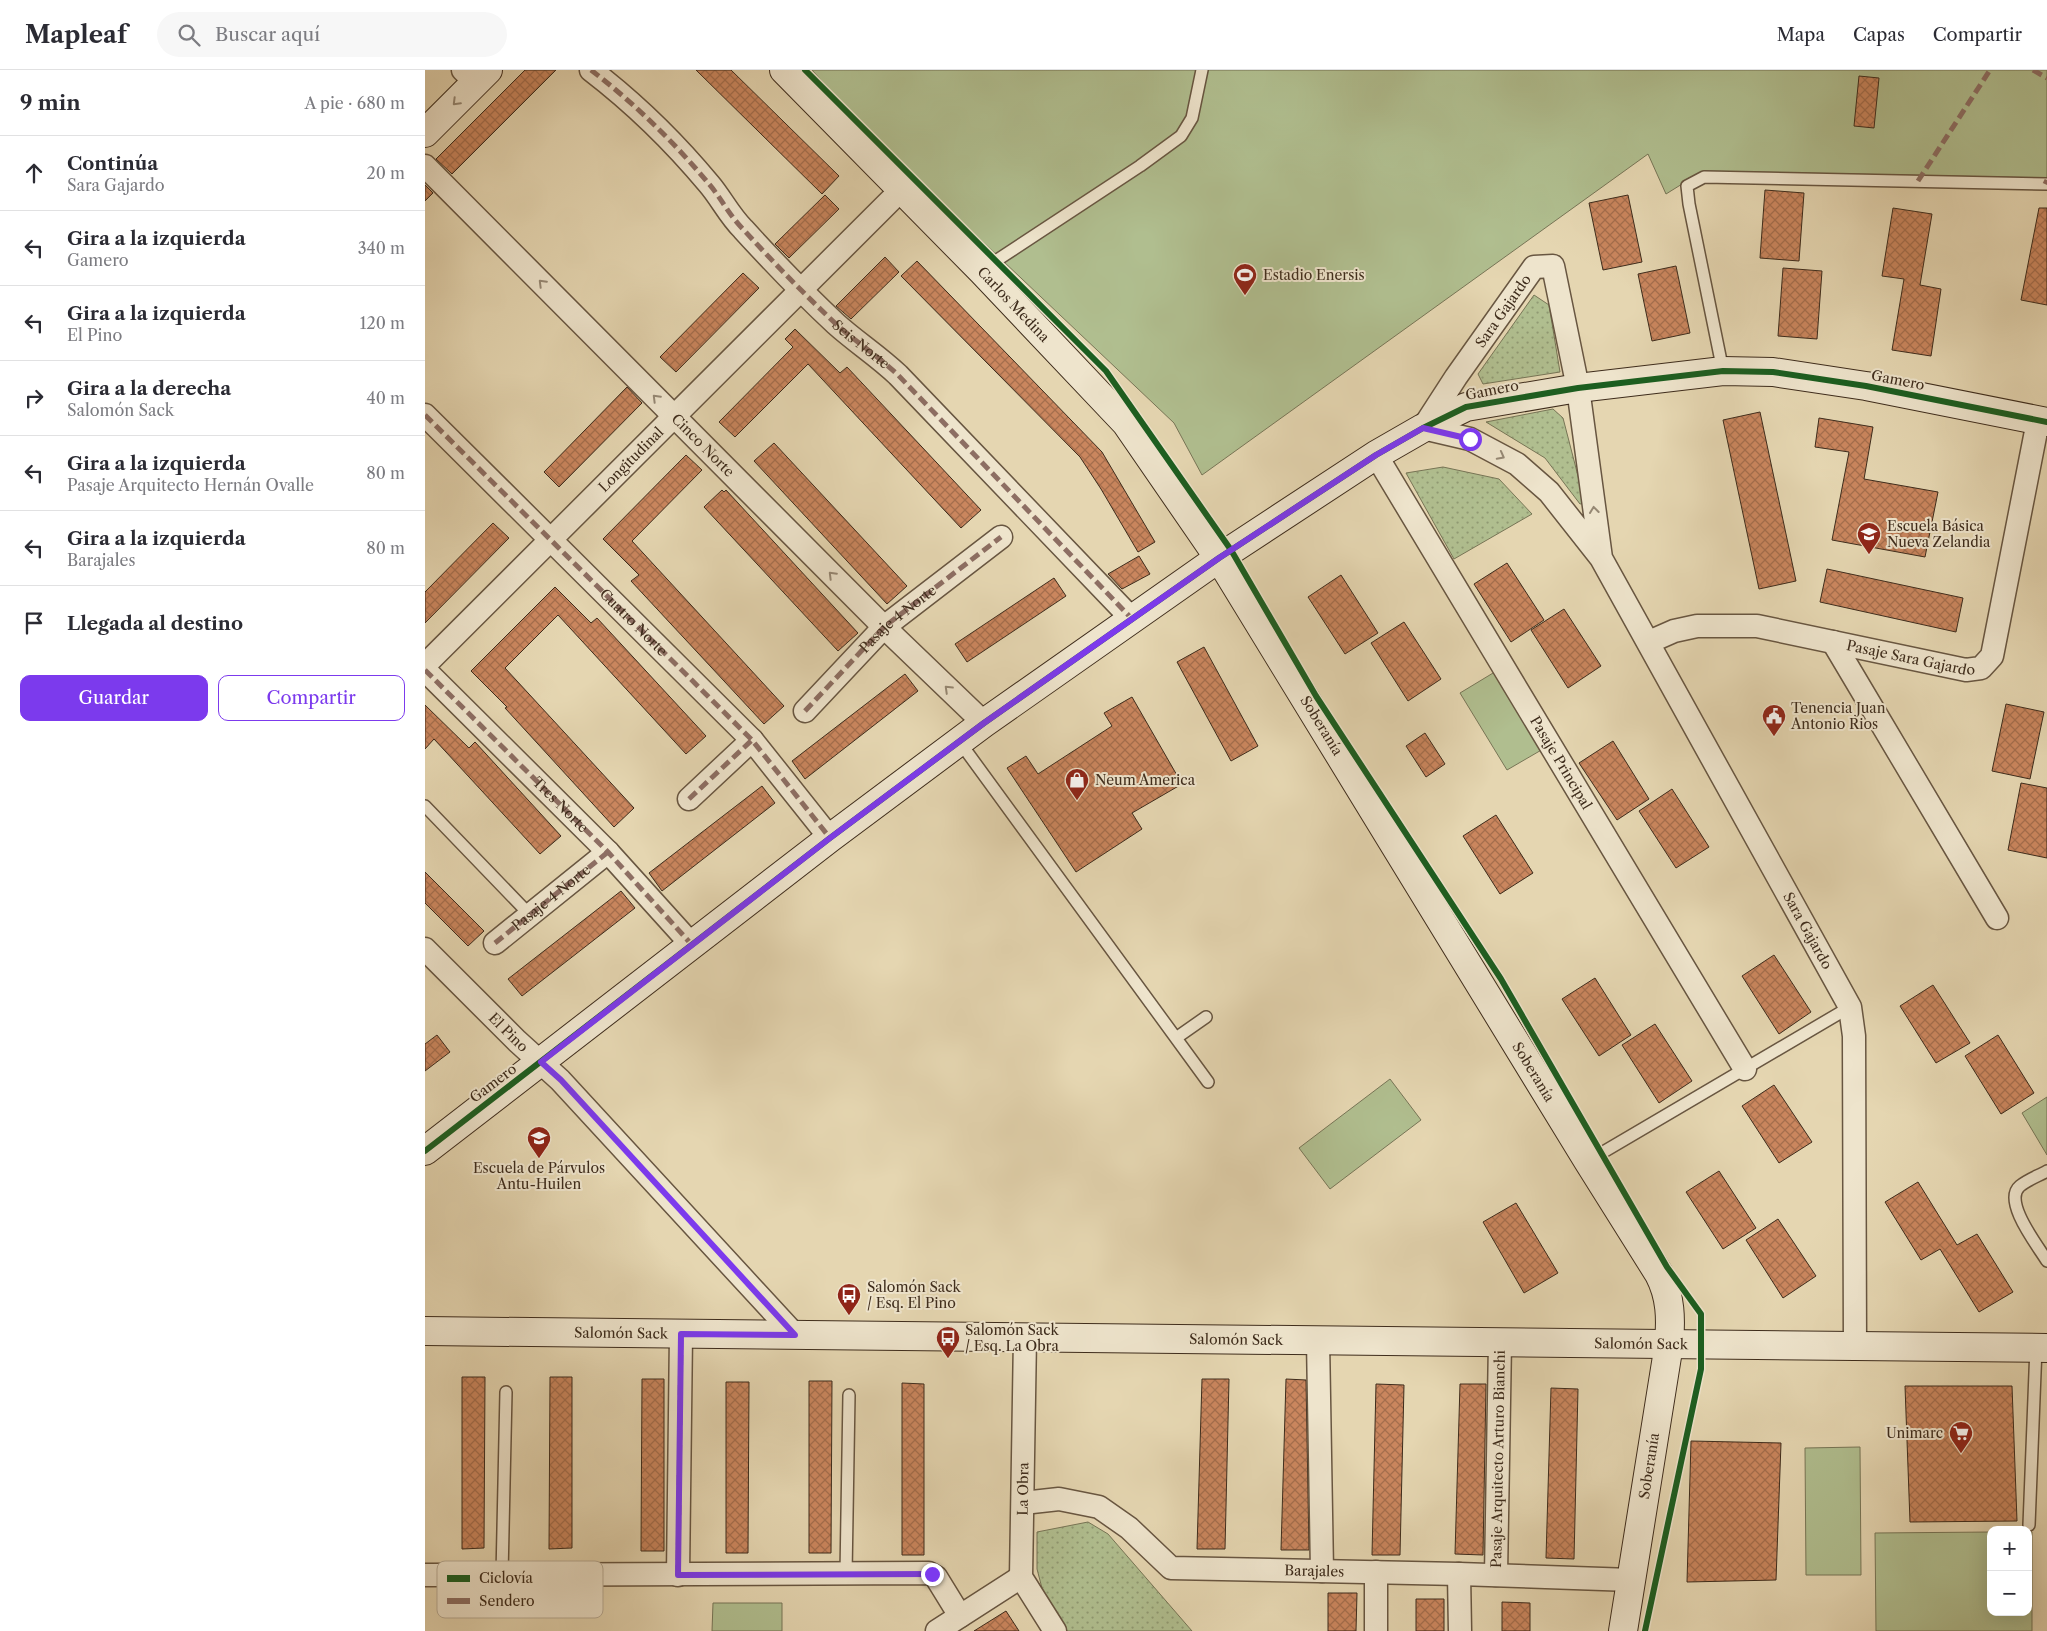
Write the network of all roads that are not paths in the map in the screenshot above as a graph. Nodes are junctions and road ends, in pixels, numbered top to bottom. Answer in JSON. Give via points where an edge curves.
{"nodes":[{"id":1,"x":591,"y":70,"type":"edge"},
{"id":2,"x":784,"y":70,"type":"edge"},
{"id":3,"x":1203,"y":70,"type":"edge"},
{"id":4,"x":475,"y":74,"type":"edge"},
{"id":5,"x":425,"y":133,"type":"edge"},
{"id":6,"x":425,"y":166,"type":"edge"},
{"id":7,"x":2047,"y":184,"type":"edge"},
{"id":8,"x":902,"y":189,"type":"junction"},
{"id":9,"x":982,"y":270,"type":"junction"},
{"id":10,"x":801,"y":290,"type":"junction"},
{"id":11,"x":1723,"y":371,"type":"junction"},
{"id":12,"x":1578,"y":388,"type":"junction"},
{"id":13,"x":425,"y":416,"type":"edge"},
{"id":14,"x":675,"y":416,"type":"junction"},
{"id":15,"x":2042,"y":422,"type":"edge"},
{"id":16,"x":1423,"y":428,"type":"junction"},
{"id":17,"x":1376,"y":455,"type":"junction"},
{"id":18,"x":1001,"y":537,"type":"dead end"},
{"id":19,"x":551,"y":540,"type":"junction"},
{"id":20,"x":1219,"y":558,"type":"junction"},
{"id":21,"x":1601,"y":558,"type":"junction"},
{"id":22,"x":1133,"y":620,"type":"junction"},
{"id":23,"x":884,"y":627,"type":"junction"},
{"id":24,"x":1649,"y":642,"type":"junction"},
{"id":25,"x":1833,"y":642,"type":"junction"},
{"id":26,"x":425,"y":665,"type":"edge"},
{"id":27,"x":425,"y":670,"type":"edge"},
{"id":28,"x":805,"y":712,"type":"dead end"},
{"id":29,"x":984,"y":723,"type":"junction"},
{"id":30,"x":752,"y":740,"type":"junction"},
{"id":31,"x":959,"y":741,"type":"junction"},
{"id":32,"x":689,"y":799,"type":"dead end"},
{"id":33,"x":425,"y":806,"type":"edge"},
{"id":34,"x":830,"y":838,"type":"junction"},
{"id":35,"x":608,"y":852,"type":"junction"},
{"id":36,"x":530,"y":915,"type":"junction"},
{"id":37,"x":1997,"y":918,"type":"dead end"},
{"id":38,"x":495,"y":943,"type":"dead end"},
{"id":39,"x":692,"y":945,"type":"junction"},
{"id":40,"x":425,"y":948,"type":"edge"},
{"id":41,"x":1851,"y":1007,"type":"junction"},
{"id":42,"x":1206,"y":1017,"type":"dead end"},
{"id":43,"x":1176,"y":1038,"type":"junction"},
{"id":44,"x":541,"y":1062,"type":"junction"},
{"id":45,"x":1745,"y":1069,"type":"junction"},
{"id":46,"x":1208,"y":1082,"type":"dead end"},
{"id":47,"x":425,"y":1151,"type":"edge"},
{"id":48,"x":1588,"y":1161,"type":"junction"},
{"id":49,"x":2047,"y":1171,"type":"edge"},
{"id":50,"x":2047,"y":1261,"type":"edge"},
{"id":51,"x":425,"y":1331,"type":"edge"},
{"id":52,"x":681,"y":1334,"type":"junction"},
{"id":53,"x":795,"y":1335,"type":"junction"},
{"id":54,"x":1025,"y":1337,"type":"junction"},
{"id":55,"x":1318,"y":1340,"type":"junction"},
{"id":56,"x":1500,"y":1342,"type":"junction"},
{"id":57,"x":1669,"y":1344,"type":"junction"},
{"id":58,"x":1855,"y":1346,"type":"junction"},
{"id":59,"x":2042,"y":1348,"type":"edge"},
{"id":60,"x":506,"y":1392,"type":"dead end"},
{"id":61,"x":849,"y":1394,"type":"dead end"},
{"id":62,"x":1023,"y":1503,"type":"junction"},
{"id":63,"x":2029,"y":1524,"type":"dead end"},
{"id":64,"x":502,"y":1561,"type":"edge"},
{"id":65,"x":1323,"y":1571,"type":"junction"},
{"id":66,"x":1376,"y":1572,"type":"junction"},
{"id":67,"x":846,"y":1574,"type":"junction"},
{"id":68,"x":1459,"y":1574,"type":"junction"},
{"id":69,"x":603,"y":1575,"type":"edge"},
{"id":70,"x":678,"y":1575,"type":"junction"},
{"id":71,"x":1496,"y":1575,"type":"junction"},
{"id":72,"x":1021,"y":1577,"type":"junction"},
{"id":73,"x":1631,"y":1580,"type":"junction"},
{"id":74,"x":961,"y":1616,"type":"junction"},
{"id":75,"x":937,"y":1631,"type":"edge"},
{"id":76,"x":1055,"y":1631,"type":"edge"},
{"id":77,"x":1376,"y":1631,"type":"edge"},
{"id":78,"x":1461,"y":1631,"type":"edge"},
{"id":79,"x":1623,"y":1631,"type":"edge"}],
"edges":[{"from":1,"to":10,"type":"street","name":"Seis Norte","via":[[636,108],[704,178],[732,217]]},
{"from":2,"to":8,"type":"street","name":"Carlos Medina"},
{"from":3,"to":9,"type":"lane","via":[[1192,118],[1181,136]]},
{"from":4,"to":5,"type":"street","one_way":true},
{"from":14,"to":6,"type":"street","name":"Cinco Norte","one_way":true},
{"from":7,"to":11,"type":"lane","via":[[1704,177],[1687,186]]},
{"from":8,"to":9,"type":"street","name":"Carlos Medina"},
{"from":8,"to":10,"type":"street","name":"Longitudinal"},
{"from":9,"to":20,"type":"street","name":"Carlos Medina","via":[[1126,423]]},
{"from":10,"to":14,"type":"street","name":"Longitudinal"},
{"from":10,"to":22,"type":"street","name":"Seis Norte","via":[[898,375]]},
{"from":11,"to":12,"type":"street","name":"Gamero"},
{"from":11,"to":15,"type":"street","name":"Gamero","via":[[1773,372],[1857,384]]},
{"from":12,"to":16,"type":"street","name":"Gamero","via":[[1466,406]]},
{"from":12,"to":16,"type":"street","name":"Sara Gajardo","via":[[1553,266],[1534,267]]},
{"from":21,"to":12,"type":"street","name":"Sara Gajardo","one_way":true},
{"from":13,"to":19,"type":"street","name":"Cuatro Norte"},
{"from":14,"to":19,"type":"street","name":"Longitudinal"},
{"from":23,"to":14,"type":"street","name":"Cinco Norte","one_way":true},
{"from":15,"to":25,"type":"street","name":"Pasaje Sara Gajardo","via":[[1992,656],[1981,668],[1966,670]]},
{"from":16,"to":17,"type":"street","name":"Gamero"},
{"from":16,"to":21,"type":"street","name":"Sara Gajardo","one_way":true,"via":[[1470,439],[1517,464],[1549,492]]},
{"from":17,"to":20,"type":"street","name":"Gamero"},
{"from":17,"to":45,"type":"street","name":"Pasaje Principal"},
{"from":18,"to":23,"type":"street","name":"Pasaje 4 Norte"},
{"from":19,"to":26,"type":"street","name":"Longitudinal"},
{"from":19,"to":30,"type":"street","name":"Cuatro Norte"},
{"from":20,"to":22,"type":"street","name":"Gamero"},
{"from":20,"to":48,"type":"street","name":"Soberanía"},
{"from":21,"to":24,"type":"street","name":"Sara Gajardo"},
{"from":22,"to":29,"type":"street","name":"Gamero"},
{"from":23,"to":28,"type":"street","name":"Pasaje 4 Norte"},
{"from":29,"to":23,"type":"street","name":"Cinco Norte","one_way":true},
{"from":24,"to":25,"type":"street","name":"Pasaje Sara Gajardo","via":[[1674,631],[1697,626],[1757,626]]},
{"from":24,"to":41,"type":"street","name":"Sara Gajardo"},
{"from":25,"to":37,"type":"street"},
{"from":27,"to":35,"type":"street","name":"Tres Norte"},
{"from":29,"to":31,"type":"street","name":"Gamero"},
{"from":30,"to":32,"type":"street"},
{"from":30,"to":34,"type":"street","name":"Cuatro Norte"},
{"from":31,"to":34,"type":"street","name":"Gamero"},
{"from":31,"to":43,"type":"lane"},
{"from":33,"to":36,"type":"lane"},
{"from":34,"to":39,"type":"street","name":"Gamero"},
{"from":35,"to":36,"type":"street","name":"Pasaje 4 Norte"},
{"from":35,"to":39,"type":"street","name":"Tres Norte"},
{"from":36,"to":38,"type":"street","name":"Pasaje 4 Norte"},
{"from":39,"to":44,"type":"street","name":"Gamero"},
{"from":40,"to":44,"type":"street","name":"El Pino"},
{"from":41,"to":45,"type":"lane"},
{"from":41,"to":58,"type":"street","name":"Sara Gajardo","via":[[1854,1036]]},
{"from":42,"to":43,"type":"lane"},
{"from":43,"to":46,"type":"lane"},
{"from":44,"to":47,"type":"street","name":"Gamero"},
{"from":44,"to":53,"type":"street","name":"El Pino"},
{"from":45,"to":48,"type":"lane"},
{"from":48,"to":57,"type":"street","name":"Soberanía","via":[[1665,1285],[1671,1312]]},
{"from":49,"to":50,"type":"lane","via":[[2018,1187],[2014,1199],[2016,1211]]},
{"from":51,"to":52,"type":"street","name":"Salomón Sack"},
{"from":52,"to":53,"type":"street","name":"Salomón Sack"},
{"from":52,"to":70,"type":"street"},
{"from":53,"to":54,"type":"street","name":"Salomón Sack"},
{"from":54,"to":55,"type":"street","name":"Salomón Sack"},
{"from":54,"to":62,"type":"street","name":"La Obra"},
{"from":55,"to":56,"type":"street","name":"Salomón Sack"},
{"from":55,"to":65,"type":"street"},
{"from":56,"to":57,"type":"street","name":"Salomón Sack"},
{"from":56,"to":71,"type":"street","name":"Pasaje Arquitecto Arturo Bianchi"},
{"from":57,"to":58,"type":"street","name":"Salomón Sack"},
{"from":57,"to":73,"type":"street","name":"Soberanía"},
{"from":58,"to":59,"type":"street","name":"Salomón Sack"},
{"from":59,"to":63,"type":"lane"},
{"from":60,"to":64,"type":"lane"},
{"from":61,"to":67,"type":"lane"},
{"from":62,"to":65,"type":"street","name":"Barajales","via":[[1059,1499],[1099,1507],[1129,1528],[1171,1568]]},
{"from":62,"to":72,"type":"street","name":"La Obra"},
{"from":65,"to":66,"type":"street","name":"Barajales"},
{"from":66,"to":68,"type":"street","name":"Barajales"},
{"from":66,"to":77,"type":"street"},
{"from":67,"to":70,"type":"street"},
{"from":67,"to":74,"type":"street","via":[[932,1574]]},
{"from":68,"to":71,"type":"street","name":"Barajales"},
{"from":68,"to":78,"type":"street"},
{"from":69,"to":70,"type":"street"},
{"from":71,"to":73,"type":"street","name":"Barajales"},
{"from":72,"to":74,"type":"street"},
{"from":72,"to":76,"type":"street"},
{"from":73,"to":79,"type":"street","name":"Soberanía"},
{"from":74,"to":75,"type":"street"}]}
